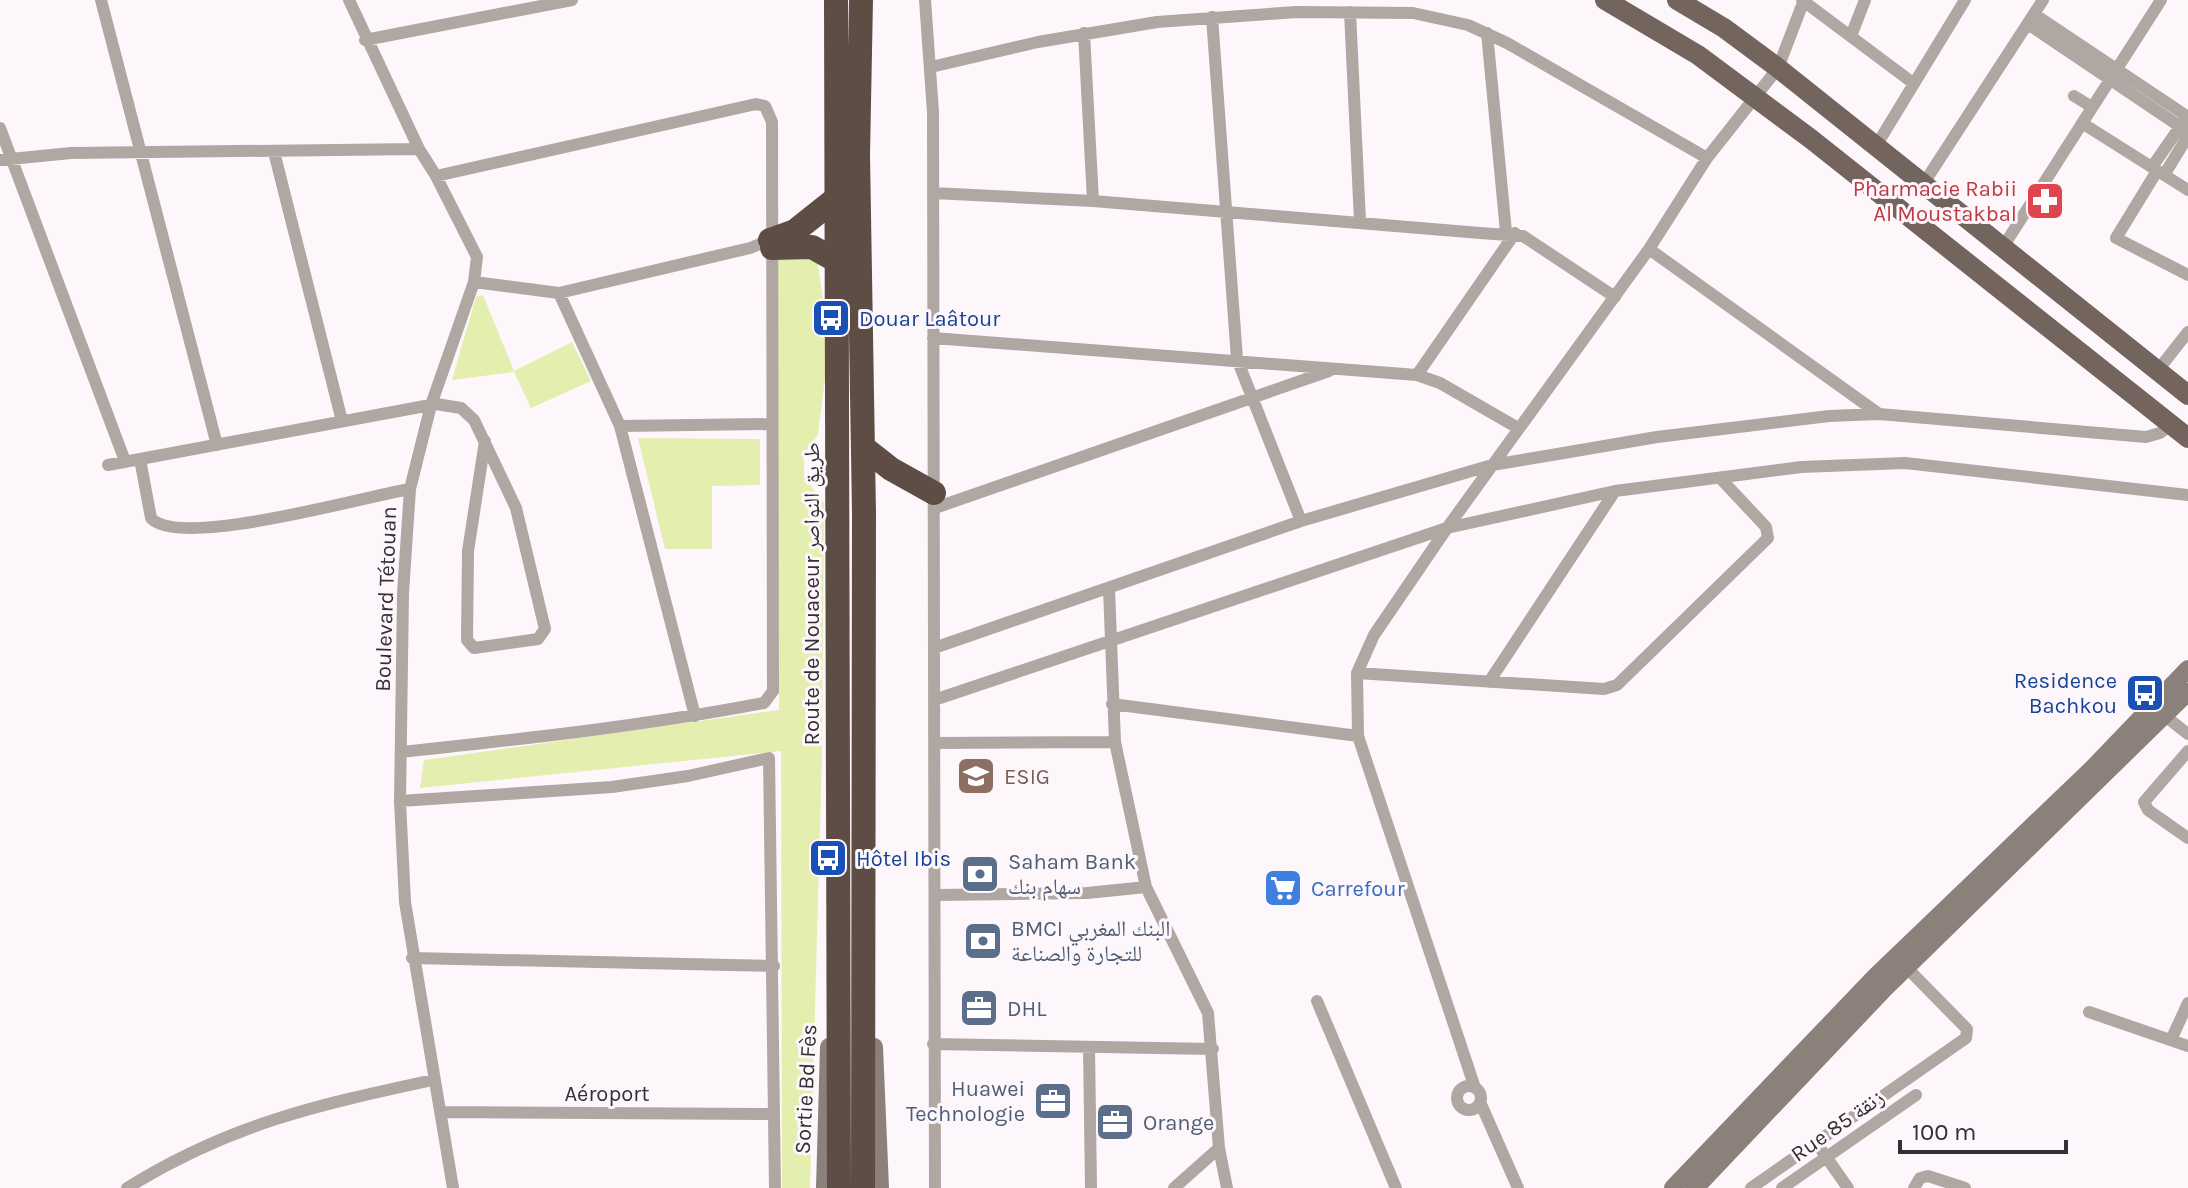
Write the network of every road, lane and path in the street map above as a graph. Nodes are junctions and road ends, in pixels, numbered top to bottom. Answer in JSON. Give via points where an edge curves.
{"nodes":[{"id":1,"x":101,"y":0,"type":"edge"},
{"id":2,"x":349,"y":0,"type":"edge"},
{"id":3,"x":572,"y":0,"type":"edge"},
{"id":4,"x":836,"y":0,"type":"edge"},
{"id":5,"x":861,"y":0,"type":"edge"},
{"id":6,"x":925,"y":0,"type":"edge"},
{"id":7,"x":1605,"y":0,"type":"edge"},
{"id":8,"x":1677,"y":0,"type":"edge"},
{"id":9,"x":1803,"y":0,"type":"edge"},
{"id":10,"x":1865,"y":0,"type":"edge"},
{"id":11,"x":1965,"y":0,"type":"edge"},
{"id":12,"x":2043,"y":0,"type":"edge"},
{"id":13,"x":2161,"y":0,"type":"edge"},
{"id":14,"x":1350,"y":12,"type":"junction"},
{"id":15,"x":1212,"y":17,"type":"junction"},
{"id":16,"x":2031,"y":19,"type":"junction"},
{"id":17,"x":1084,"y":33,"type":"junction"},
{"id":18,"x":1487,"y":33,"type":"junction"},
{"id":19,"x":1851,"y":36,"type":"junction"},
{"id":20,"x":365,"y":40,"type":"junction"},
{"id":21,"x":931,"y":67,"type":"junction"},
{"id":22,"x":1778,"y":68,"type":"junction"},
{"id":23,"x":2113,"y":75,"type":"junction"},
{"id":24,"x":1913,"y":83,"type":"junction"},
{"id":25,"x":1754,"y":96,"type":"junction"},
{"id":26,"x":2074,"y":96,"type":"dead end"},
{"id":27,"x":2092,"y":107,"type":"junction"},
{"id":28,"x":2082,"y":123,"type":"junction"},
{"id":29,"x":2187,"y":124,"type":"edge"},
{"id":30,"x":0,"y":128,"type":"edge"},
{"id":31,"x":1876,"y":146,"type":"junction"},
{"id":32,"x":419,"y":149,"type":"junction"},
{"id":33,"x":274,"y":152,"type":"junction"},
{"id":34,"x":143,"y":154,"type":"junction"},
{"id":35,"x":1707,"y":158,"type":"junction"},
{"id":36,"x":6,"y":159,"type":"edge"},
{"id":37,"x":2157,"y":171,"type":"junction"},
{"id":38,"x":436,"y":176,"type":"junction"},
{"id":39,"x":1924,"y":183,"type":"junction"},
{"id":40,"x":2188,"y":190,"type":"edge"},
{"id":41,"x":933,"y":193,"type":"junction"},
{"id":42,"x":834,"y":200,"type":"junction"},
{"id":43,"x":1093,"y":201,"type":"junction"},
{"id":44,"x":1227,"y":212,"type":"junction"},
{"id":45,"x":1360,"y":221,"type":"junction"},
{"id":46,"x":1511,"y":232,"type":"junction"},
{"id":47,"x":763,"y":245,"type":"junction"},
{"id":48,"x":2003,"y":247,"type":"junction"},
{"id":49,"x":1649,"y":249,"type":"junction"},
{"id":50,"x":835,"y":260,"type":"junction"},
{"id":51,"x":2188,"y":275,"type":"edge"},
{"id":52,"x":474,"y":282,"type":"junction"},
{"id":53,"x":559,"y":293,"type":"junction"},
{"id":54,"x":1615,"y":297,"type":"junction"},
{"id":55,"x":2188,"y":332,"type":"edge"},
{"id":56,"x":933,"y":338,"type":"junction"},
{"id":57,"x":1237,"y":359,"type":"junction"},
{"id":58,"x":1331,"y":370,"type":"junction"},
{"id":59,"x":2158,"y":370,"type":"junction"},
{"id":60,"x":1417,"y":375,"type":"junction"},
{"id":61,"x":2188,"y":395,"type":"edge"},
{"id":62,"x":1253,"y":397,"type":"junction"},
{"id":63,"x":431,"y":405,"type":"junction"},
{"id":64,"x":1879,"y":414,"type":"junction"},
{"id":65,"x":342,"y":421,"type":"junction"},
{"id":66,"x":772,"y":424,"type":"junction"},
{"id":67,"x":2171,"y":425,"type":"junction"},
{"id":68,"x":620,"y":426,"type":"junction"},
{"id":69,"x":1518,"y":428,"type":"junction"},
{"id":70,"x":2188,"y":438,"type":"edge"},
{"id":71,"x":485,"y":441,"type":"junction"},
{"id":72,"x":217,"y":445,"type":"junction"},
{"id":73,"x":863,"y":447,"type":"junction"},
{"id":74,"x":140,"y":459,"type":"junction"},
{"id":75,"x":125,"y":461,"type":"junction"},
{"id":76,"x":108,"y":465,"type":"dead end"},
{"id":77,"x":1492,"y":465,"type":"junction"},
{"id":78,"x":1720,"y":478,"type":"junction"},
{"id":79,"x":410,"y":489,"type":"junction"},
{"id":80,"x":863,"y":490,"type":"junction"},
{"id":81,"x":1615,"y":491,"type":"junction"},
{"id":82,"x":2188,"y":495,"type":"edge"},
{"id":83,"x":939,"y":502,"type":"junction"},
{"id":84,"x":1301,"y":521,"type":"junction"},
{"id":85,"x":1447,"y":528,"type":"junction"},
{"id":86,"x":1109,"y":589,"type":"junction"},
{"id":87,"x":1110,"y":640,"type":"junction"},
{"id":88,"x":934,"y":648,"type":"junction"},
{"id":89,"x":2188,"y":669,"type":"edge"},
{"id":90,"x":1357,"y":673,"type":"junction"},
{"id":91,"x":1489,"y":682,"type":"junction"},
{"id":92,"x":2188,"y":692,"type":"edge"},
{"id":93,"x":934,"y":700,"type":"junction"},
{"id":94,"x":1112,"y":704,"type":"junction"},
{"id":95,"x":695,"y":716,"type":"junction"},
{"id":96,"x":2165,"y":716,"type":"junction"},
{"id":97,"x":2188,"y":734,"type":"edge"},
{"id":98,"x":1358,"y":736,"type":"junction"},
{"id":99,"x":1115,"y":742,"type":"junction"},
{"id":100,"x":936,"y":743,"type":"junction"},
{"id":101,"x":2188,"y":751,"type":"edge"},
{"id":102,"x":401,"y":752,"type":"junction"},
{"id":103,"x":400,"y":801,"type":"junction"},
{"id":104,"x":2188,"y":838,"type":"edge"},
{"id":105,"x":1146,"y":887,"type":"junction"},
{"id":106,"x":936,"y":895,"type":"junction"},
{"id":107,"x":412,"y":958,"type":"junction"},
{"id":108,"x":774,"y":966,"type":"junction"},
{"id":109,"x":1908,"y":969,"type":"junction"},
{"id":110,"x":863,"y":987,"type":"junction"},
{"id":111,"x":837,"y":993,"type":"junction"},
{"id":112,"x":1317,"y":1001,"type":"dead end"},
{"id":113,"x":2188,"y":1003,"type":"edge"},
{"id":114,"x":2089,"y":1012,"type":"dead end"},
{"id":115,"x":2171,"y":1040,"type":"junction"},
{"id":116,"x":933,"y":1044,"type":"junction"},
{"id":117,"x":2188,"y":1046,"type":"edge"},
{"id":118,"x":1089,"y":1047,"type":"junction"},
{"id":119,"x":1213,"y":1049,"type":"junction"},
{"id":120,"x":433,"y":1080,"type":"junction"},
{"id":121,"x":1475,"y":1088,"type":"junction"},
{"id":122,"x":1916,"y":1095,"type":"dead end"},
{"id":123,"x":1480,"y":1102,"type":"junction"},
{"id":124,"x":440,"y":1112,"type":"junction"},
{"id":125,"x":773,"y":1114,"type":"junction"},
{"id":126,"x":1817,"y":1145,"type":"junction"},
{"id":127,"x":1219,"y":1148,"type":"junction"},
{"id":128,"x":1826,"y":1157,"type":"junction"},
{"id":129,"x":134,"y":1186,"type":"edge"},
{"id":130,"x":453,"y":1188,"type":"edge"},
{"id":131,"x":775,"y":1188,"type":"edge"},
{"id":132,"x":825,"y":1188,"type":"edge"},
{"id":133,"x":839,"y":1188,"type":"edge"},
{"id":134,"x":863,"y":1188,"type":"edge"},
{"id":135,"x":880,"y":1188,"type":"edge"},
{"id":136,"x":935,"y":1188,"type":"edge"},
{"id":137,"x":1091,"y":1188,"type":"edge"},
{"id":138,"x":1174,"y":1188,"type":"edge"},
{"id":139,"x":1227,"y":1188,"type":"edge"},
{"id":140,"x":1396,"y":1188,"type":"edge"},
{"id":141,"x":1518,"y":1188,"type":"edge"},
{"id":142,"x":1673,"y":1188,"type":"edge"},
{"id":143,"x":1695,"y":1188,"type":"edge"},
{"id":144,"x":1751,"y":1188,"type":"edge"},
{"id":145,"x":1782,"y":1188,"type":"edge"},
{"id":146,"x":1848,"y":1188,"type":"edge"},
{"id":147,"x":1914,"y":1188,"type":"edge"},
{"id":148,"x":1965,"y":1188,"type":"edge"}],
"edges":[{"from":1,"to":34,"type":"street"},
{"from":2,"to":20,"type":"street","name":"Boulevard Tétouan"},
{"from":3,"to":20,"type":"street"},
{"from":4,"to":42,"type":"highway","name":"Route de Nouaceur طريق النواصر"},
{"from":5,"to":73,"type":"highway"},
{"from":6,"to":21,"type":"street"},
{"from":7,"to":25,"type":"main road","via":[[1670,37]]},
{"from":8,"to":22,"type":"main road"},
{"from":9,"to":19,"type":"street"},
{"from":9,"to":22,"type":"street"},
{"from":10,"to":19,"type":"street"},
{"from":11,"to":24,"type":"street"},
{"from":12,"to":16,"type":"street"},
{"from":13,"to":23,"type":"street"},
{"from":14,"to":15,"type":"street"},
{"from":14,"to":18,"type":"street","via":[[1413,13]]},
{"from":14,"to":45,"type":"street"},
{"from":15,"to":17,"type":"street"},
{"from":15,"to":44,"type":"street"},
{"from":16,"to":23,"type":"street"},
{"from":16,"to":39,"type":"street"},
{"from":17,"to":21,"type":"street"},
{"from":17,"to":43,"type":"street"},
{"from":18,"to":35,"type":"street"},
{"from":18,"to":46,"type":"street"},
{"from":19,"to":24,"type":"street"},
{"from":20,"to":32,"type":"street","name":"Boulevard Tétouan"},
{"from":21,"to":41,"type":"street"},
{"from":22,"to":25,"type":"street"},
{"from":22,"to":31,"type":"main road"},
{"from":23,"to":27,"type":"street"},
{"from":23,"to":29,"type":"street"},
{"from":24,"to":31,"type":"street"},
{"from":25,"to":35,"type":"street"},
{"from":25,"to":67,"type":"main road"},
{"from":26,"to":27,"type":"street"},
{"from":27,"to":28,"type":"street"},
{"from":28,"to":37,"type":"street"},
{"from":28,"to":48,"type":"street"},
{"from":29,"to":37,"type":"street"},
{"from":30,"to":36,"type":"street"},
{"from":31,"to":39,"type":"main road"},
{"from":32,"to":33,"type":"street"},
{"from":32,"to":38,"type":"street","name":"Boulevard Tétouan"},
{"from":33,"to":34,"type":"street"},
{"from":33,"to":65,"type":"street"},
{"from":34,"to":36,"type":"street"},
{"from":34,"to":72,"type":"street"},
{"from":35,"to":49,"type":"street"},
{"from":36,"to":75,"type":"street"},
{"from":37,"to":40,"type":"street"},
{"from":37,"to":51,"type":"street","via":[[2116,238]]},
{"from":38,"to":47,"type":"street","via":[[756,104],[765,106],[772,122]]},
{"from":38,"to":52,"type":"street","name":"Boulevard Tétouan","via":[[473,247]]},
{"from":39,"to":48,"type":"main road"},
{"from":41,"to":43,"type":"street"},
{"from":41,"to":56,"type":"street"},
{"from":42,"to":47,"type":"highway","via":[[795,231]]},
{"from":42,"to":50,"type":"highway","name":"Route de Nouaceur طريق النواصر"},
{"from":43,"to":44,"type":"street"},
{"from":44,"to":45,"type":"street"},
{"from":44,"to":57,"type":"street"},
{"from":45,"to":46,"type":"street"},
{"from":46,"to":54,"type":"street"},
{"from":46,"to":60,"type":"street"},
{"from":47,"to":50,"type":"highway","via":[[812,247]]},
{"from":47,"to":53,"type":"street"},
{"from":47,"to":66,"type":"street"},
{"from":48,"to":59,"type":"main road"},
{"from":49,"to":54,"type":"street"},
{"from":49,"to":64,"type":"street"},
{"from":50,"to":111,"type":"highway","name":"Route de Nouaceur طريق النواصر"},
{"from":52,"to":53,"type":"street"},
{"from":52,"to":63,"type":"street","name":"Boulevard Tétouan"},
{"from":53,"to":68,"type":"street"},
{"from":54,"to":69,"type":"street"},
{"from":55,"to":59,"type":"street"},
{"from":56,"to":57,"type":"street"},
{"from":56,"to":83,"type":"street"},
{"from":57,"to":58,"type":"street"},
{"from":57,"to":62,"type":"street"},
{"from":58,"to":60,"type":"street"},
{"from":58,"to":62,"type":"street"},
{"from":59,"to":61,"type":"main road"},
{"from":60,"to":69,"type":"street"},
{"from":62,"to":83,"type":"street"},
{"from":62,"to":84,"type":"street"},
{"from":63,"to":65,"type":"street"},
{"from":63,"to":71,"type":"street","via":[[467,411]]},
{"from":63,"to":79,"type":"street","name":"Boulevard Tétouan"},
{"from":64,"to":67,"type":"street","via":[[2146,437]]},
{"from":64,"to":77,"type":"street","via":[[1657,437]]},
{"from":65,"to":72,"type":"street"},
{"from":66,"to":68,"type":"street"},
{"from":66,"to":95,"type":"street","via":[[773,691],[764,703]]},
{"from":67,"to":70,"type":"main road"},
{"from":68,"to":95,"type":"street"},
{"from":69,"to":77,"type":"street"},
{"from":71,"to":71,"type":"street","via":[[516,508],[545,633],[538,639],[474,648],[467,640],[468,551]]},
{"from":72,"to":74,"type":"street"},
{"from":73,"to":80,"type":"highway"},
{"from":73,"to":83,"type":"highway"},
{"from":74,"to":75,"type":"street"},
{"from":74,"to":79,"type":"street","via":[[151,518],[169,528],[256,521]]},
{"from":75,"to":76,"type":"street"},
{"from":77,"to":84,"type":"street"},
{"from":77,"to":85,"type":"street"},
{"from":78,"to":81,"type":"street"},
{"from":78,"to":82,"type":"street","via":[[1801,467],[1905,463]]},
{"from":78,"to":91,"type":"street","via":[[1766,527],[1768,538],[1621,681],[1604,689]]},
{"from":79,"to":102,"type":"street","name":"Boulevard Tétouan"},
{"from":80,"to":83,"type":"highway","via":[[897,486]]},
{"from":80,"to":110,"type":"highway"},
{"from":81,"to":85,"type":"street"},
{"from":81,"to":91,"type":"street"},
{"from":83,"to":88,"type":"street"},
{"from":84,"to":86,"type":"street"},
{"from":85,"to":87,"type":"street"},
{"from":85,"to":90,"type":"street","via":[[1374,635]]},
{"from":86,"to":87,"type":"street"},
{"from":86,"to":88,"type":"street"},
{"from":87,"to":93,"type":"street"},
{"from":87,"to":94,"type":"street"},
{"from":88,"to":93,"type":"street"},
{"from":89,"to":142,"type":"main road","via":[[1876,976]]},
{"from":90,"to":91,"type":"street"},
{"from":90,"to":98,"type":"street"},
{"from":92,"to":96,"type":"main road"},
{"from":93,"to":100,"type":"street"},
{"from":94,"to":98,"type":"street"},
{"from":94,"to":99,"type":"street"},
{"from":95,"to":102,"type":"street"},
{"from":96,"to":97,"type":"street"},
{"from":96,"to":109,"type":"main road"},
{"from":98,"to":121,"type":"street"},
{"from":99,"to":100,"type":"street"},
{"from":99,"to":105,"type":"street"},
{"from":100,"to":106,"type":"street"},
{"from":101,"to":104,"type":"street","via":[[2144,802]]},
{"from":102,"to":103,"type":"street","name":"Boulevard Tétouan"},
{"from":103,"to":107,"type":"street","name":"Boulevard Tétouan"},
{"from":103,"to":108,"type":"street","via":[[612,787],[688,776],[766,756],[771,765]]},
{"from":105,"to":106,"type":"street"},
{"from":105,"to":119,"type":"street","via":[[1208,1013]]},
{"from":106,"to":116,"type":"street"},
{"from":107,"to":108,"type":"street"},
{"from":107,"to":120,"type":"street","name":"Boulevard Tétouan"},
{"from":108,"to":125,"type":"street"},
{"from":109,"to":126,"type":"street","via":[[1968,1035]]},
{"from":109,"to":143,"type":"main road"},
{"from":110,"to":134,"type":"highway"},
{"from":110,"to":135,"type":"main road","via":[[874,1046]]},
{"from":111,"to":132,"type":"main road","name":"Sortie Bd Fès","via":[[827,1059]]},
{"from":111,"to":133,"type":"highway","name":"Route de Nouaceur طريق النواصر"},
{"from":112,"to":140,"type":"street"},
{"from":113,"to":115,"type":"street"},
{"from":114,"to":115,"type":"street"},
{"from":115,"to":117,"type":"street"},
{"from":116,"to":118,"type":"street"},
{"from":116,"to":136,"type":"street"},
{"from":118,"to":119,"type":"street"},
{"from":118,"to":137,"type":"street"},
{"from":119,"to":127,"type":"street"},
{"from":120,"to":124,"type":"street","name":"Boulevard Tétouan"},
{"from":120,"to":129,"type":"street","via":[[264,1121],[212,1142]]},
{"from":121,"to":123,"type":"street"},
{"from":121,"to":123,"type":"street","via":[[1461,1089],[1458,1104],[1469,1111]]},
{"from":122,"to":128,"type":"street","name":"Rue 85 زنقة"},
{"from":123,"to":141,"type":"street"},
{"from":124,"to":125,"type":"street","name":"Aéroport"},
{"from":124,"to":130,"type":"street","name":"Boulevard Tétouan"},
{"from":125,"to":131,"type":"street"},
{"from":126,"to":128,"type":"street"},
{"from":126,"to":144,"type":"street"},
{"from":127,"to":138,"type":"street"},
{"from":127,"to":139,"type":"street"},
{"from":128,"to":145,"type":"street","name":"Rue 85 زنقة"},
{"from":128,"to":146,"type":"street"},
{"from":147,"to":148,"type":"street","via":[[1928,1176]]}]}
